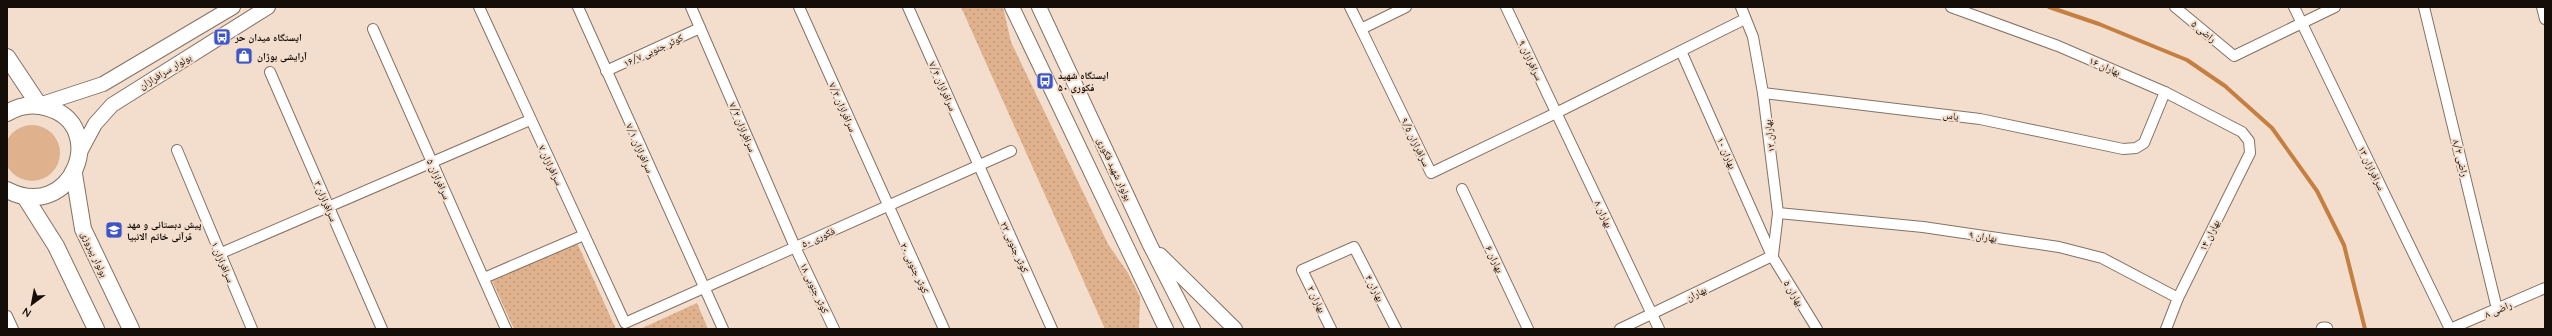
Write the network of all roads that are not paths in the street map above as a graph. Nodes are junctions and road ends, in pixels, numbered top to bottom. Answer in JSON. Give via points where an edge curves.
{"nodes":[{"id":1,"x":233,"y":7,"type":"edge"},
{"id":2,"x":268,"y":7,"type":"edge"},
{"id":3,"x":479,"y":7,"type":"edge"},
{"id":4,"x":578,"y":7,"type":"edge"},
{"id":5,"x":691,"y":7,"type":"edge"},
{"id":6,"x":799,"y":7,"type":"edge"},
{"id":7,"x":908,"y":7,"type":"edge"},
{"id":8,"x":1012,"y":7,"type":"edge"},
{"id":9,"x":1039,"y":7,"type":"edge"},
{"id":10,"x":1350,"y":7,"type":"edge"},
{"id":11,"x":1406,"y":7,"type":"edge"},
{"id":12,"x":1506,"y":7,"type":"edge"},
{"id":13,"x":1741,"y":7,"type":"edge"},
{"id":14,"x":1952,"y":7,"type":"edge"},
{"id":15,"x":2174,"y":7,"type":"edge"},
{"id":16,"x":2294,"y":7,"type":"edge"},
{"id":17,"x":2335,"y":7,"type":"edge"},
{"id":18,"x":2424,"y":7,"type":"edge"},
{"id":19,"x":2542,"y":7,"type":"edge"},
{"id":20,"x":1745,"y":18,"type":"junction"},
{"id":21,"x":2545,"y":19,"type":"edge"},
{"id":22,"x":2301,"y":22,"type":"junction"},
{"id":23,"x":373,"y":28,"type":"dead end"},
{"id":24,"x":700,"y":28,"type":"junction"},
{"id":25,"x":1361,"y":29,"type":"junction"},
{"id":26,"x":1681,"y":51,"type":"junction"},
{"id":27,"x":7,"y":57,"type":"edge"},
{"id":28,"x":270,"y":72,"type":"dead end"},
{"id":29,"x":606,"y":72,"type":"junction"},
{"id":30,"x":2165,"y":92,"type":"junction"},
{"id":31,"x":1763,"y":93,"type":"junction"},
{"id":32,"x":39,"y":105,"type":"junction"},
{"id":33,"x":7,"y":113,"type":"edge"},
{"id":34,"x":1556,"y":114,"type":"junction"},
{"id":35,"x":530,"y":120,"type":"junction"},
{"id":36,"x":2249,"y":141,"type":"joint"},
{"id":37,"x":177,"y":150,"type":"dead end"},
{"id":38,"x":1011,"y":151,"type":"dead end"},
{"id":39,"x":80,"y":152,"type":"junction"},
{"id":40,"x":431,"y":162,"type":"junction"},
{"id":41,"x":978,"y":165,"type":"junction"},
{"id":42,"x":74,"y":174,"type":"junction"},
{"id":43,"x":1462,"y":189,"type":"dead end"},
{"id":44,"x":7,"y":190,"type":"edge"},
{"id":45,"x":25,"y":198,"type":"junction"},
{"id":46,"x":328,"y":206,"type":"junction"},
{"id":47,"x":887,"y":206,"type":"junction"},
{"id":48,"x":1778,"y":213,"type":"junction"},
{"id":49,"x":584,"y":235,"type":"junction"},
{"id":50,"x":1150,"y":245,"type":"junction"},
{"id":51,"x":795,"y":247,"type":"junction"},
{"id":52,"x":1354,"y":247,"type":"joint"},
{"id":53,"x":219,"y":254,"type":"junction"},
{"id":54,"x":1772,"y":256,"type":"junction"},
{"id":55,"x":484,"y":278,"type":"junction"},
{"id":56,"x":704,"y":288,"type":"junction"},
{"id":57,"x":2545,"y":288,"type":"edge"},
{"id":58,"x":2178,"y":298,"type":"junction"},
{"id":59,"x":2497,"y":309,"type":"junction"},
{"id":60,"x":1651,"y":314,"type":"junction"},
{"id":61,"x":7,"y":316,"type":"edge"},
{"id":62,"x":624,"y":323,"type":"joint"},
{"id":63,"x":13,"y":329,"type":"edge"},
{"id":64,"x":96,"y":329,"type":"edge"},
{"id":65,"x":131,"y":329,"type":"edge"},
{"id":66,"x":252,"y":329,"type":"edge"},
{"id":67,"x":382,"y":329,"type":"edge"},
{"id":68,"x":506,"y":329,"type":"edge"},
{"id":69,"x":723,"y":329,"type":"edge"},
{"id":70,"x":834,"y":329,"type":"edge"},
{"id":71,"x":944,"y":329,"type":"edge"},
{"id":72,"x":1052,"y":329,"type":"edge"},
{"id":73,"x":1166,"y":329,"type":"edge"},
{"id":74,"x":1193,"y":329,"type":"edge"},
{"id":75,"x":1235,"y":329,"type":"edge"},
{"id":76,"x":1331,"y":329,"type":"edge"},
{"id":77,"x":1396,"y":329,"type":"edge"},
{"id":78,"x":1528,"y":329,"type":"edge"},
{"id":79,"x":1620,"y":329,"type":"edge"},
{"id":80,"x":1659,"y":329,"type":"edge"},
{"id":81,"x":1816,"y":329,"type":"edge"},
{"id":82,"x":2166,"y":329,"type":"edge"},
{"id":83,"x":2450,"y":329,"type":"edge"}],
"edges":[{"from":1,"to":32,"type":"main road","name":"بولوار سرافرازان","via":[[103,84]]},
{"from":2,"to":39,"type":"main road","name":"بولوار سرافرازان","via":[[112,105],[94,124]]},
{"from":3,"to":35,"type":"street","name":"سرافرازان ۷"},
{"from":4,"to":29,"type":"street","name":"سرافرازان ۷/۱"},
{"from":5,"to":24,"type":"street","name":"سرافرازان ۷/۲"},
{"from":6,"to":47,"type":"street","name":"سرافرازان ۷/۳"},
{"from":7,"to":41,"type":"street","name":"سرافرازان ۷/۴"},
{"from":8,"to":73,"type":"main road"},
{"from":9,"to":50,"type":"main road","name":"بولوار شهید فکوری"},
{"from":10,"to":25,"type":"street"},
{"from":11,"to":25,"type":"street"},
{"from":12,"to":34,"type":"street","name":"سرافرازان ۹"},
{"from":13,"to":20,"type":"street","name":"بهاران ۱۲"},
{"from":14,"to":30,"type":"street","name":"بهاران ۱۶","via":[[2058,46]]},
{"from":15,"to":22,"type":"street","name":"راضی ۵","via":[[2234,56]]},
{"from":16,"to":22,"type":"street","name":"سرافرازان ۱۳"},
{"from":17,"to":22,"type":"street"},
{"from":18,"to":59,"type":"street","name":"راضی ۸/۲"},
{"from":19,"to":21,"type":"street"},
{"from":20,"to":26,"type":"street"},
{"from":20,"to":31,"type":"street","name":"بهاران ۱۲","via":[[1753,37]]},
{"from":22,"to":83,"type":"street","name":"سرافرازان ۱۳"},
{"from":23,"to":40,"type":"street","name":"سرافرازان ۵"},
{"from":24,"to":29,"type":"street","name":"کوثر جنوبی ۱۶/۷"},
{"from":24,"to":51,"type":"street","name":"سرافرازان ۷/۲"},
{"from":25,"to":34,"type":"street","name":"سرافرازان ۹/۵","via":[[1431,173]]},
{"from":26,"to":34,"type":"street"},
{"from":26,"to":54,"type":"street","name":"بهاران ۱۰"},
{"from":27,"to":32,"type":"main road"},
{"from":28,"to":46,"type":"street","name":"سرافرازان ۳"},
{"from":29,"to":56,"type":"street","name":"سرافرازان ۷/۱"},
{"from":30,"to":31,"type":"street","name":"یاس","via":[[2144,143],[2136,148],[2122,149],[1980,119]]},
{"from":30,"to":36,"type":"street","name":"بهاران ۱۶","via":[[2242,132]]},
{"from":31,"to":48,"type":"street","name":"بهاران ۱۲"},
{"from":32,"to":33,"type":"main road","via":[[26,105]]},
{"from":32,"to":39,"type":"main road","via":[[63,116],[72,126],[78,138]]},
{"from":34,"to":60,"type":"street","name":"بهاران ۸"},
{"from":35,"to":40,"type":"street"},
{"from":35,"to":49,"type":"street","name":"سرافرازان ۷"},
{"from":36,"to":58,"type":"street","name":"بهاران ۱۴","via":[[2250,153]]},
{"from":37,"to":53,"type":"street","name":"سرافرازان ۱"},
{"from":38,"to":41,"type":"street","name":"فکوری ۵۰"},
{"from":39,"to":42,"type":"main road"},
{"from":40,"to":46,"type":"street"},
{"from":40,"to":55,"type":"street","name":"سرافرازان ۵"},
{"from":41,"to":47,"type":"street","name":"فکوری ۵۰"},
{"from":41,"to":72,"type":"street","name":"کوثر جنوبی ۲۲"},
{"from":42,"to":45,"type":"main road","via":[[65,186],[53,194]]},
{"from":42,"to":65,"type":"main road","name":"بولوار پیروزی","via":[[83,229]]},
{"from":43,"to":78,"type":"street","name":"بهاران ۶"},
{"from":44,"to":45,"type":"main road"},
{"from":45,"to":64,"type":"main road","via":[[56,246]]},
{"from":46,"to":53,"type":"street"},
{"from":46,"to":67,"type":"street","name":"سرافرازان ۳"},
{"from":47,"to":51,"type":"street","name":"فکوری ۵۰"},
{"from":47,"to":71,"type":"street","name":"کوثر جنوبی ۲۰"},
{"from":48,"to":54,"type":"street","name":"بهاران ۱۲"},
{"from":48,"to":58,"type":"street","name":"بهاران ۹","via":[[1923,227],[2059,247],[2102,258]]},
{"from":49,"to":55,"type":"street"},
{"from":49,"to":62,"type":"street","name":"سرافرازان ۷"},
{"from":50,"to":74,"type":"main road","name":"بولوار شهید فکوری"},
{"from":50,"to":75,"type":"main road"},
{"from":51,"to":56,"type":"street","name":"فکوری ۵۰"},
{"from":51,"to":70,"type":"street","name":"کوثر جنوبی ۱۸"},
{"from":52,"to":76,"type":"street","name":"بهاران ۲","via":[[1302,270]]},
{"from":52,"to":77,"type":"street","name":"بهاران ۴"},
{"from":53,"to":66,"type":"street","name":"سرافرازان ۱"},
{"from":54,"to":60,"type":"street","name":"بهاران"},
{"from":54,"to":81,"type":"street","name":"بهاران ۵"},
{"from":55,"to":68,"type":"street","name":"سرافرازان ۵"},
{"from":56,"to":62,"type":"street","name":"فکوری ۵۰"},
{"from":56,"to":69,"type":"street","name":"سرافرازان ۷/۱"},
{"from":57,"to":59,"type":"street","name":"راضی ۸"},
{"from":58,"to":82,"type":"street","name":"بهاران ۱۴"},
{"from":59,"to":83,"type":"street","name":"راضی ۸"},
{"from":60,"to":79,"type":"street","name":"بهاران"},
{"from":60,"to":80,"type":"street","name":"بهاران ۸"},
{"from":61,"to":63,"type":"street"}]}
